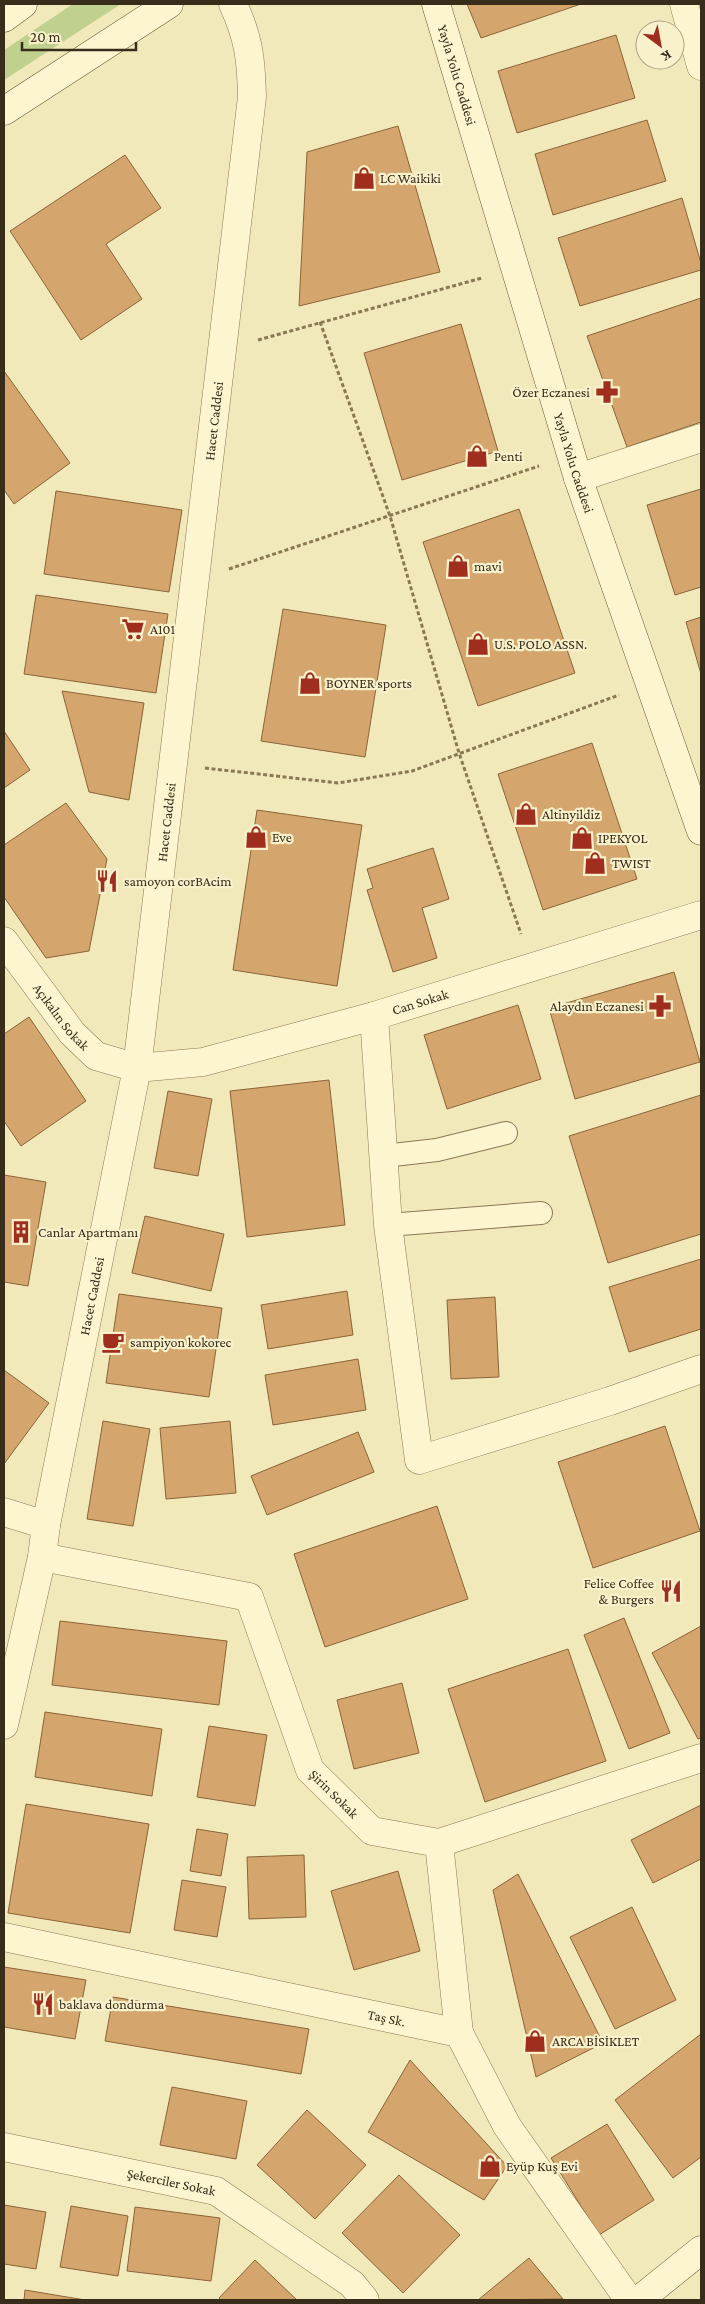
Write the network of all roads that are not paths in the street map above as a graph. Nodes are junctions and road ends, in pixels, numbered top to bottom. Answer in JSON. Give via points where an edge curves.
{"nodes":[{"id":1,"x":23,"y":4,"type":"edge"},
{"id":2,"x":169,"y":4,"type":"edge"},
{"id":3,"x":233,"y":4,"type":"edge"},
{"id":4,"x":436,"y":4,"type":"edge"},
{"id":5,"x":684,"y":4,"type":"edge"},
{"id":6,"x":4,"y":18,"type":"edge"},
{"id":7,"x":701,"y":66,"type":"edge"},
{"id":8,"x":4,"y":111,"type":"edge"},
{"id":9,"x":701,"y":438,"type":"edge"},
{"id":10,"x":578,"y":478,"type":"junction"},
{"id":11,"x":701,"y":831,"type":"edge"},
{"id":12,"x":701,"y":915,"type":"edge"},
{"id":13,"x":4,"y":941,"type":"edge"},
{"id":14,"x":374,"y":1016,"type":"junction"},
{"id":15,"x":137,"y":1068,"type":"junction"},
{"id":16,"x":506,"y":1133,"type":"dead end"},
{"id":17,"x":384,"y":1156,"type":"junction"},
{"id":18,"x":541,"y":1213,"type":"dead end"},
{"id":19,"x":388,"y":1225,"type":"junction"},
{"id":20,"x":701,"y":1370,"type":"edge"},
{"id":21,"x":4,"y":1512,"type":"edge"},
{"id":22,"x":46,"y":1525,"type":"junction"},
{"id":23,"x":42,"y":1557,"type":"junction"},
{"id":24,"x":5,"y":1714,"type":"edge"},
{"id":25,"x":701,"y":1758,"type":"edge"},
{"id":26,"x":439,"y":1843,"type":"junction"},
{"id":27,"x":4,"y":1937,"type":"edge"},
{"id":28,"x":459,"y":2032,"type":"junction"},
{"id":29,"x":4,"y":2147,"type":"edge"},
{"id":30,"x":701,"y":2250,"type":"edge"},
{"id":31,"x":365,"y":2300,"type":"edge"},
{"id":32,"x":629,"y":2300,"type":"edge"},
{"id":33,"x":639,"y":2300,"type":"edge"}],
"edges":[{"from":1,"to":6,"type":"street"},
{"from":2,"to":8,"type":"street"},
{"from":3,"to":15,"type":"street","name":"Hacet Caddesi","via":[[246,31],[252,97]]},
{"from":4,"to":10,"type":"street","name":"Yayla Yolu Caddesi"},
{"from":5,"to":7,"type":"street"},
{"from":9,"to":10,"type":"street"},
{"from":10,"to":11,"type":"street","name":"Yayla Yolu Caddesi"},
{"from":12,"to":14,"type":"street","name":"Can Sokak"},
{"from":13,"to":15,"type":"street","name":"Açıkalın Sokak","via":[[72,1033],[96,1056]]},
{"from":14,"to":15,"type":"street","name":"Can Sokak","via":[[203,1062]]},
{"from":14,"to":17,"type":"street"},
{"from":15,"to":22,"type":"street","name":"Hacet Caddesi"},
{"from":16,"to":17,"type":"lane","via":[[438,1150]]},
{"from":17,"to":19,"type":"street"},
{"from":18,"to":19,"type":"lane"},
{"from":19,"to":20,"type":"street","via":[[419,1460]]},
{"from":21,"to":22,"type":"street"},
{"from":22,"to":23,"type":"street","name":"Hacet Caddesi"},
{"from":23,"to":24,"type":"street","name":"Hacet Caddesi"},
{"from":23,"to":26,"type":"street","name":"Şirin Sokak","via":[[249,1597],[310,1770],[372,1831]]},
{"from":25,"to":26,"type":"street","name":"Şirin Sokak"},
{"from":26,"to":28,"type":"street"},
{"from":27,"to":28,"type":"street","name":"Taş Sk."},
{"from":28,"to":32,"type":"street","via":[[506,2126]]},
{"from":29,"to":31,"type":"street","name":"Şekerciler Sokak","via":[[216,2192],[352,2284]]},
{"from":30,"to":33,"type":"street"}]}
